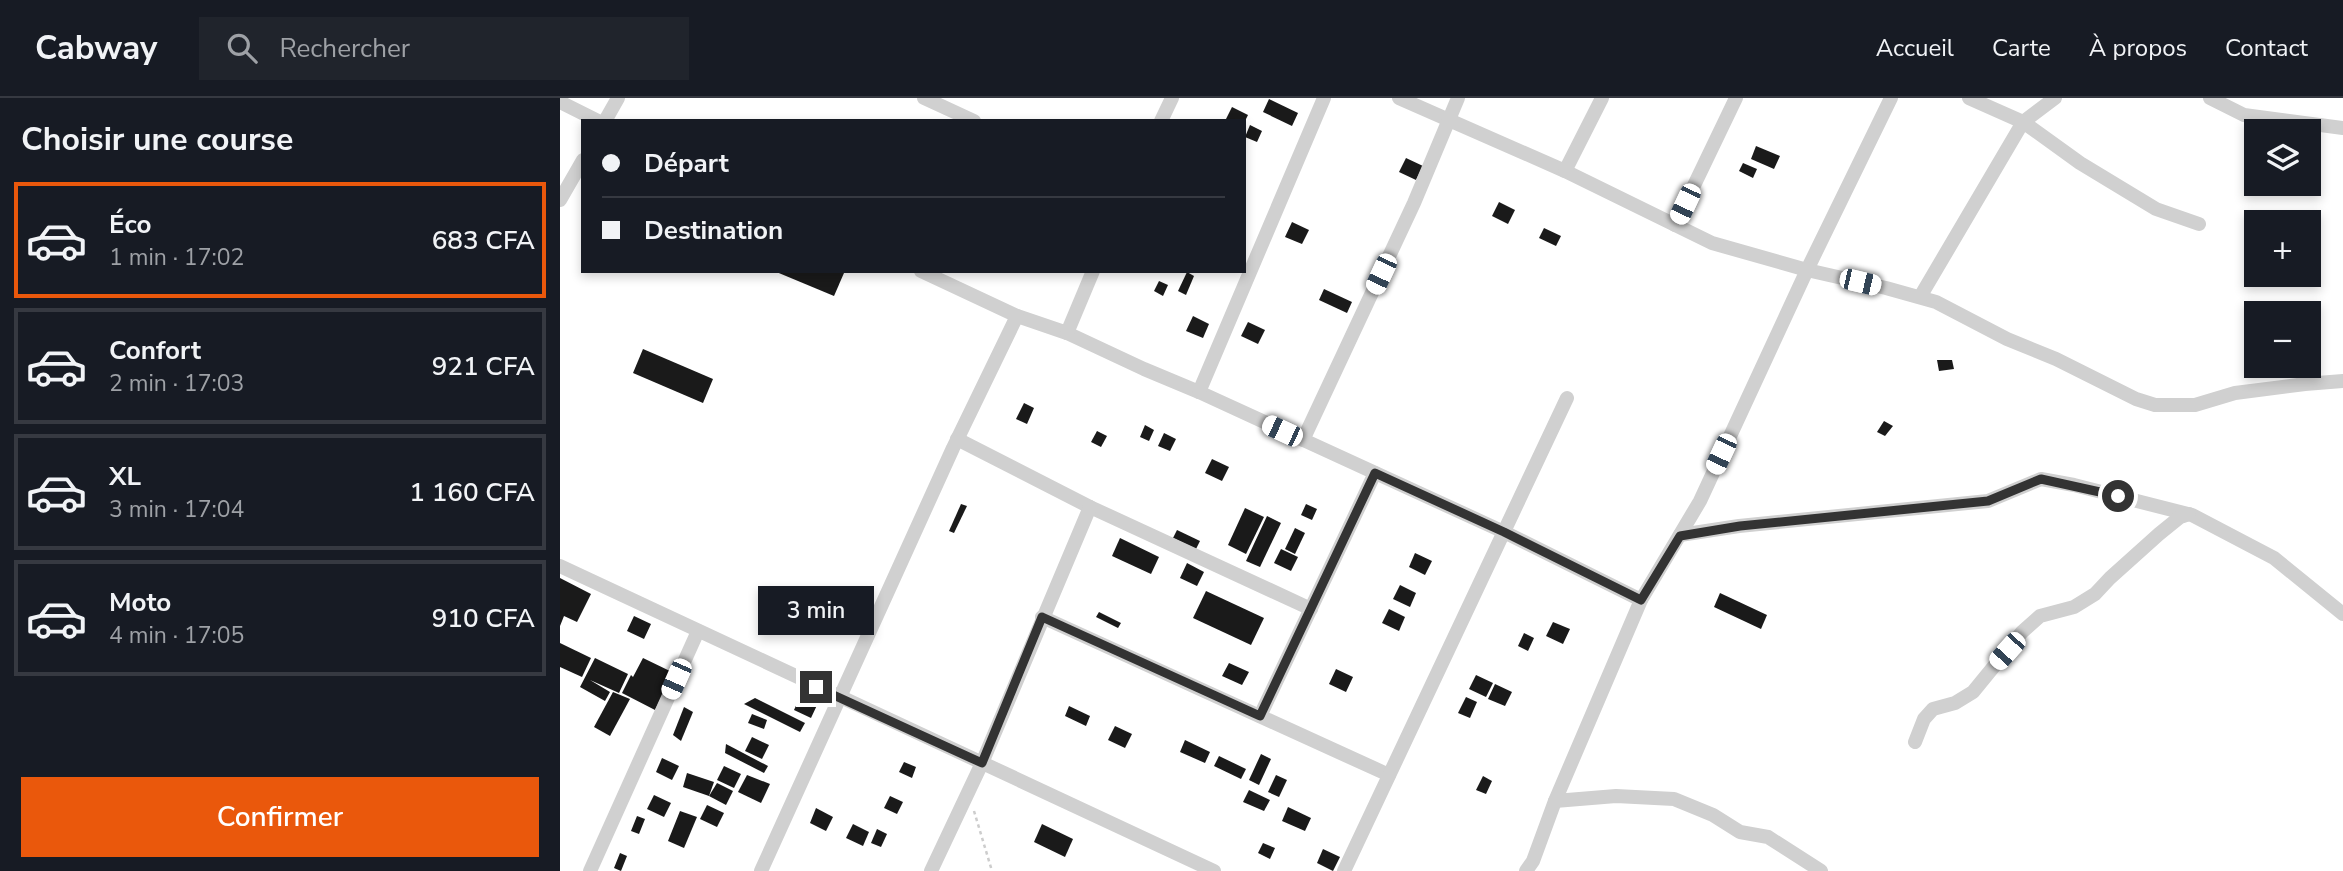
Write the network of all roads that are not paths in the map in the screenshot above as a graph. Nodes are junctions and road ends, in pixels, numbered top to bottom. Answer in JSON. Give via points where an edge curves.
{"nodes":[{"id":1,"x":618,"y":98,"type":"edge"},
{"id":2,"x":924,"y":98,"type":"edge"},
{"id":3,"x":1172,"y":98,"type":"edge"},
{"id":4,"x":1324,"y":98,"type":"edge"},
{"id":5,"x":1399,"y":98,"type":"edge"},
{"id":6,"x":1458,"y":98,"type":"edge"},
{"id":7,"x":1602,"y":98,"type":"edge"},
{"id":8,"x":1736,"y":98,"type":"edge"},
{"id":9,"x":1891,"y":98,"type":"edge"},
{"id":10,"x":1969,"y":98,"type":"edge"},
{"id":11,"x":2055,"y":98,"type":"edge"},
{"id":12,"x":2210,"y":98,"type":"edge"},
{"id":13,"x":560,"y":102,"type":"edge"},
{"id":14,"x":594,"y":119,"type":"edge"},
{"id":15,"x":606,"y":119,"type":"edge"},
{"id":16,"x":970,"y":119,"type":"edge"},
{"id":17,"x":1162,"y":119,"type":"edge"},
{"id":18,"x":1448,"y":120,"type":"junction"},
{"id":19,"x":2023,"y":122,"type":"junction"},
{"id":20,"x":2343,"y":128,"type":"edge"},
{"id":21,"x":581,"y":163,"type":"edge"},
{"id":22,"x":1565,"y":171,"type":"junction"},
{"id":23,"x":560,"y":200,"type":"edge"},
{"id":24,"x":2199,"y":224,"type":"dead end"},
{"id":25,"x":1675,"y":226,"type":"junction"},
{"id":26,"x":1807,"y":270,"type":"junction"},
{"id":27,"x":925,"y":273,"type":"edge"},
{"id":28,"x":1092,"y":273,"type":"edge"},
{"id":29,"x":1920,"y":297,"type":"junction"},
{"id":30,"x":1017,"y":316,"type":"junction"},
{"id":31,"x":1067,"y":333,"type":"junction"},
{"id":32,"x":2343,"y":382,"type":"edge"},
{"id":33,"x":1199,"y":392,"type":"junction"},
{"id":34,"x":1567,"y":398,"type":"dead end"},
{"id":35,"x":957,"y":439,"type":"junction"},
{"id":36,"x":1303,"y":440,"type":"junction"},
{"id":37,"x":1375,"y":473,"type":"junction"},
{"id":38,"x":1090,"y":506,"type":"junction"},
{"id":39,"x":2189,"y":514,"type":"junction"},
{"id":40,"x":1504,"y":532,"type":"junction"},
{"id":41,"x":1680,"y":536,"type":"junction"},
{"id":42,"x":560,"y":566,"type":"edge"},
{"id":43,"x":1641,"y":600,"type":"junction"},
{"id":44,"x":1311,"y":609,"type":"junction"},
{"id":45,"x":2343,"y":614,"type":"edge"},
{"id":46,"x":1042,"y":617,"type":"junction"},
{"id":47,"x":698,"y":631,"type":"junction"},
{"id":48,"x":840,"y":698,"type":"junction"},
{"id":49,"x":1260,"y":716,"type":"junction"},
{"id":50,"x":1915,"y":742,"type":"dead end"},
{"id":51,"x":982,"y":763,"type":"junction"},
{"id":52,"x":1389,"y":775,"type":"junction"},
{"id":53,"x":1555,"y":801,"type":"junction"},
{"id":54,"x":1195,"y":867,"type":"edge"},
{"id":55,"x":590,"y":871,"type":"edge"},
{"id":56,"x":761,"y":871,"type":"edge"},
{"id":57,"x":931,"y":871,"type":"edge"},
{"id":58,"x":1214,"y":871,"type":"edge"},
{"id":59,"x":1344,"y":871,"type":"edge"},
{"id":60,"x":1525,"y":871,"type":"edge"},
{"id":61,"x":1821,"y":871,"type":"edge"}],
"edges":[{"from":1,"to":15,"type":"street"},
{"from":2,"to":16,"type":"street"},
{"from":3,"to":17,"type":"street"},
{"from":4,"to":33,"type":"street"},
{"from":5,"to":18,"type":"street"},
{"from":6,"to":18,"type":"street"},
{"from":7,"to":22,"type":"street"},
{"from":8,"to":25,"type":"street"},
{"from":9,"to":26,"type":"street"},
{"from":10,"to":19,"type":"street"},
{"from":11,"to":19,"type":"street"},
{"from":12,"to":20,"type":"street","via":[[2244,115]]},
{"from":13,"to":14,"type":"street"},
{"from":18,"to":22,"type":"street"},
{"from":18,"to":36,"type":"street"},
{"from":19,"to":24,"type":"street","via":[[2156,209]]},
{"from":19,"to":29,"type":"street"},
{"from":21,"to":23,"type":"street"},
{"from":22,"to":25,"type":"street"},
{"from":25,"to":26,"type":"street","via":[[1712,243]]},
{"from":26,"to":29,"type":"street"},
{"from":26,"to":41,"type":"street"},
{"from":27,"to":30,"type":"street"},
{"from":28,"to":31,"type":"street"},
{"from":29,"to":32,"type":"street","via":[[2155,405],[2194,405],[2235,393]]},
{"from":30,"to":31,"type":"street"},
{"from":30,"to":35,"type":"street"},
{"from":31,"to":33,"type":"street"},
{"from":33,"to":36,"type":"street"},
{"from":34,"to":40,"type":"street"},
{"from":35,"to":38,"type":"street"},
{"from":35,"to":48,"type":"street"},
{"from":36,"to":37,"type":"street"},
{"from":37,"to":40,"type":"street"},
{"from":37,"to":44,"type":"street"},
{"from":38,"to":44,"type":"street"},
{"from":38,"to":46,"type":"street"},
{"from":39,"to":41,"type":"street","via":[[2041,479],[1988,501]]},
{"from":39,"to":45,"type":"street","via":[[2274,558]]},
{"from":39,"to":50,"type":"street","via":[[2159,534],[2095,594],[2074,607],[2040,616],[1973,692],[1955,704],[1933,709]]},
{"from":40,"to":43,"type":"street"},
{"from":40,"to":52,"type":"street"},
{"from":41,"to":43,"type":"street"},
{"from":42,"to":47,"type":"street"},
{"from":43,"to":53,"type":"street"},
{"from":44,"to":49,"type":"street"},
{"from":46,"to":49,"type":"street"},
{"from":46,"to":51,"type":"street"},
{"from":47,"to":48,"type":"street"},
{"from":47,"to":55,"type":"street"},
{"from":48,"to":51,"type":"street"},
{"from":48,"to":56,"type":"street"},
{"from":49,"to":52,"type":"street"},
{"from":51,"to":54,"type":"street"},
{"from":51,"to":57,"type":"street"},
{"from":52,"to":59,"type":"street"},
{"from":53,"to":60,"type":"street"},
{"from":53,"to":61,"type":"street","via":[[1616,796],[1674,799],[1740,832],[1768,837]]},
{"from":54,"to":58,"type":"street"}]}
